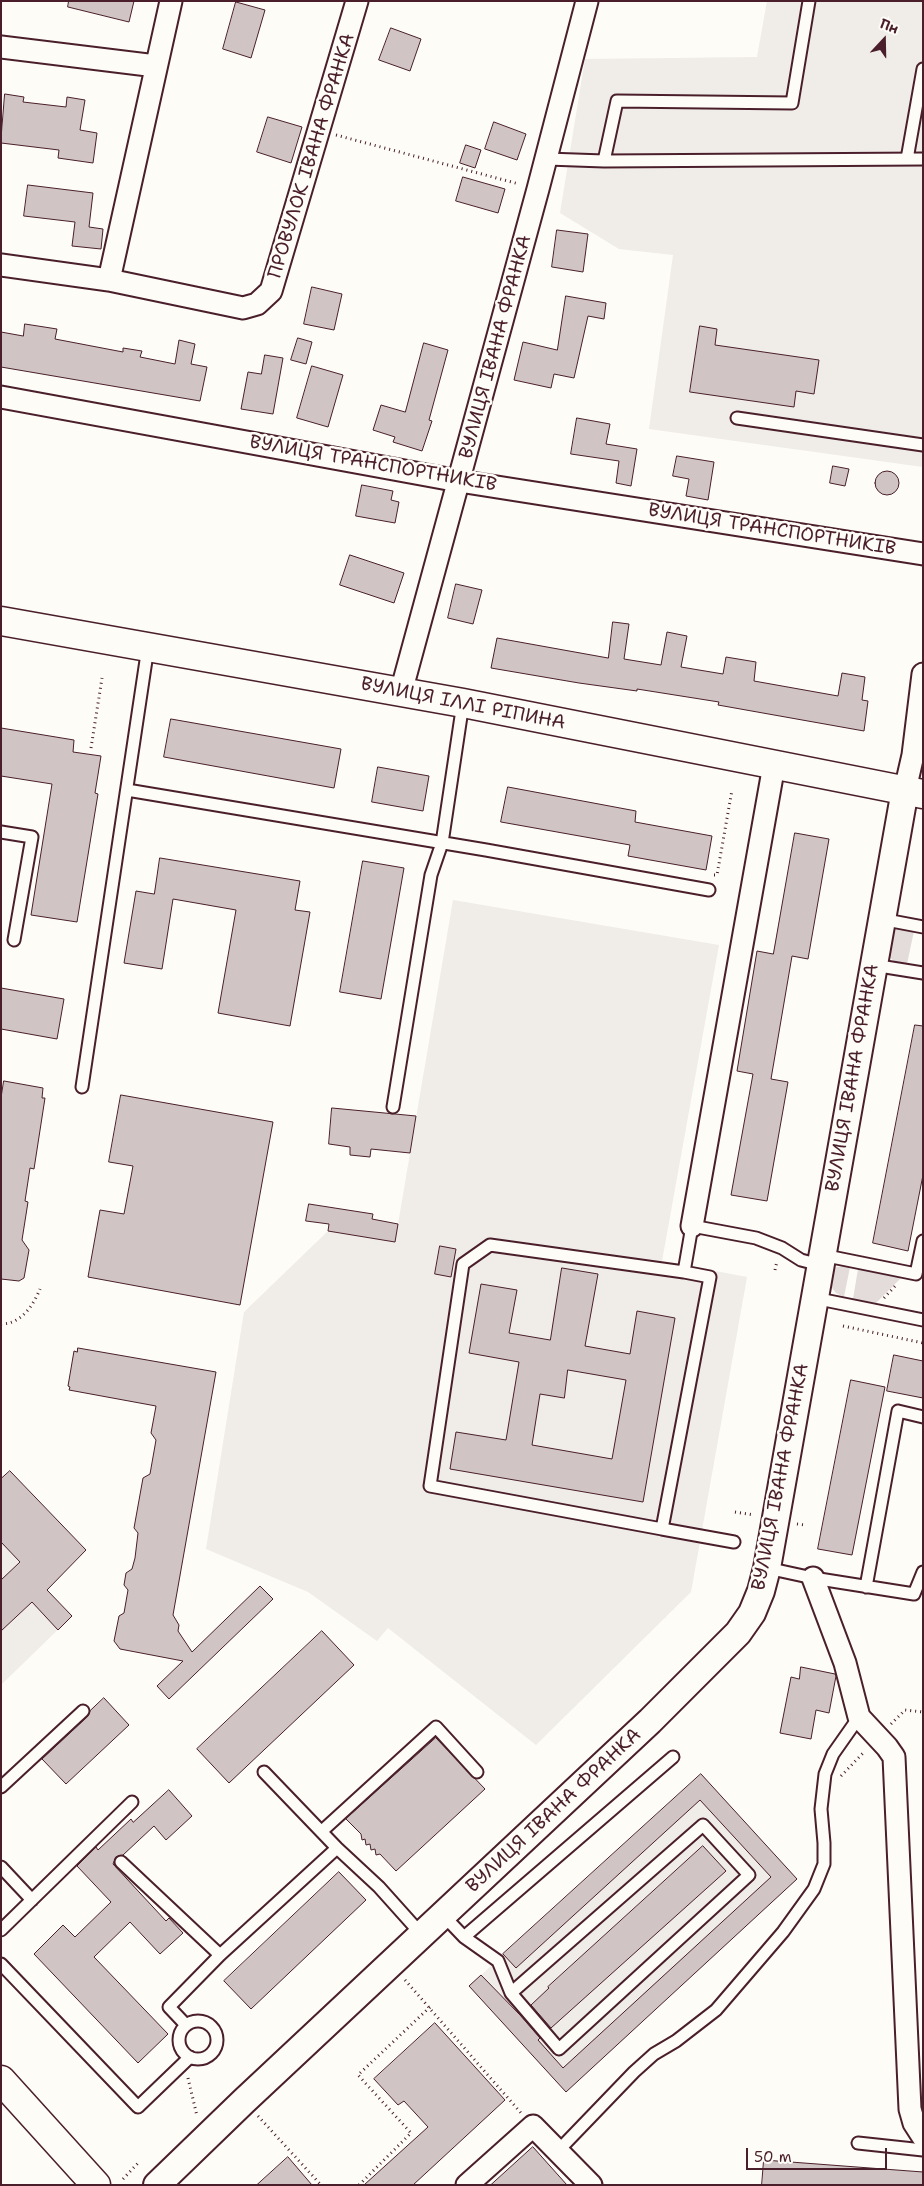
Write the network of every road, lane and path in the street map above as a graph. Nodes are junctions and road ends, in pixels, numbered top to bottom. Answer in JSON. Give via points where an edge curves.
{"nodes":[{"id":1,"x":358,"y":1,"type":"edge"},
{"id":2,"x":587,"y":1,"type":"edge"},
{"id":3,"x":809,"y":1,"type":"edge"},
{"id":4,"x":174,"y":5,"type":"edge"},
{"id":5,"x":1,"y":47,"type":"edge"},
{"id":6,"x":156,"y":66,"type":"junction"},
{"id":7,"x":923,"y":69,"type":"edge"},
{"id":8,"x":319,"y":130,"type":"junction"},
{"id":9,"x":547,"y":159,"type":"junction"},
{"id":10,"x":907,"y":159,"type":"junction"},
{"id":11,"x":923,"y":159,"type":"edge"},
{"id":12,"x":604,"y":161,"type":"junction"},
{"id":13,"x":538,"y":190,"type":"junction"},
{"id":14,"x":1,"y":265,"type":"edge"},
{"id":15,"x":109,"y":280,"type":"junction"},
{"id":16,"x":1,"y":397,"type":"edge"},
{"id":17,"x":737,"y":418,"type":"dead end"},
{"id":18,"x":923,"y":445,"type":"edge"},
{"id":19,"x":460,"y":481,"type":"junction"},
{"id":20,"x":923,"y":554,"type":"edge"},
{"id":21,"x":1,"y":621,"type":"edge"},
{"id":22,"x":148,"y":647,"type":"junction"},
{"id":23,"x":923,"y":674,"type":"edge"},
{"id":24,"x":102,"y":678,"type":"dead end"},
{"id":25,"x":401,"y":692,"type":"junction"},
{"id":26,"x":463,"y":703,"type":"junction"},
{"id":27,"x":91,"y":748,"type":"dead end"},
{"id":28,"x":774,"y":765,"type":"junction"},
{"id":29,"x":127,"y":790,"type":"junction"},
{"id":30,"x":732,"y":790,"type":"dead end"},
{"id":31,"x":914,"y":792,"type":"edge"},
{"id":32,"x":1,"y":832,"type":"edge"},
{"id":33,"x":442,"y":843,"type":"junction"},
{"id":34,"x":692,"y":887,"type":"junction"},
{"id":35,"x":709,"y":890,"type":"dead end"},
{"id":36,"x":881,"y":919,"type":"junction"},
{"id":37,"x":923,"y":927,"type":"edge"},
{"id":38,"x":14,"y":940,"type":"dead end"},
{"id":39,"x":873,"y":965,"type":"junction"},
{"id":40,"x":923,"y":973,"type":"edge"},
{"id":41,"x":82,"y":1087,"type":"dead end"},
{"id":42,"x":392,"y":1107,"type":"dead end"},
{"id":43,"x":692,"y":1226,"type":"junction"},
{"id":44,"x":923,"y":1241,"type":"edge"},
{"id":45,"x":821,"y":1260,"type":"junction"},
{"id":46,"x":684,"y":1272,"type":"junction"},
{"id":47,"x":902,"y":1278,"type":"dead end"},
{"id":48,"x":40,"y":1289,"type":"dead end"},
{"id":49,"x":814,"y":1298,"type":"junction"},
{"id":50,"x":879,"y":1304,"type":"dead end"},
{"id":51,"x":923,"y":1320,"type":"edge"},
{"id":52,"x":1,"y":1324,"type":"edge"},
{"id":53,"x":843,"y":1326,"type":"dead end"},
{"id":54,"x":923,"y":1342,"type":"edge"},
{"id":55,"x":923,"y":1417,"type":"edge"},
{"id":56,"x":735,"y":1512,"type":"dead end"},
{"id":57,"x":758,"y":1516,"type":"dead end"},
{"id":58,"x":662,"y":1529,"type":"junction"},
{"id":59,"x":734,"y":1542,"type":"dead end"},
{"id":60,"x":766,"y":1568,"type":"junction"},
{"id":61,"x":923,"y":1572,"type":"edge"},
{"id":62,"x":813,"y":1578,"type":"junction"},
{"id":63,"x":866,"y":1587,"type":"junction"},
{"id":64,"x":905,"y":1710,"type":"dead end"},
{"id":65,"x":83,"y":1711,"type":"dead end"},
{"id":66,"x":923,"y":1712,"type":"edge"},
{"id":67,"x":859,"y":1716,"type":"junction"},
{"id":68,"x":673,"y":1757,"type":"dead end"},
{"id":69,"x":264,"y":1772,"type":"dead end"},
{"id":70,"x":477,"y":1772,"type":"dead end"},
{"id":71,"x":1,"y":1787,"type":"edge"},
{"id":72,"x":132,"y":1802,"type":"dead end"},
{"id":73,"x":322,"y":1831,"type":"junction"},
{"id":74,"x":337,"y":1848,"type":"junction"},
{"id":75,"x":121,"y":1862,"type":"dead end"},
{"id":76,"x":1,"y":1867,"type":"edge"},
{"id":77,"x":32,"y":1900,"type":"junction"},
{"id":78,"x":443,"y":1915,"type":"junction"},
{"id":79,"x":1,"y":1930,"type":"edge"},
{"id":80,"x":422,"y":1935,"type":"junction"},
{"id":81,"x":464,"y":1938,"type":"junction"},
{"id":82,"x":220,"y":1955,"type":"junction"},
{"id":83,"x":1,"y":1964,"type":"edge"},
{"id":84,"x":391,"y":1965,"type":"junction"},
{"id":85,"x":511,"y":1993,"type":"junction"},
{"id":86,"x":430,"y":2007,"type":"junction"},
{"id":87,"x":186,"y":2025,"type":"junction"},
{"id":88,"x":187,"y":2060,"type":"junction"},
{"id":89,"x":1,"y":2080,"type":"edge"},
{"id":90,"x":244,"y":2101,"type":"junction"},
{"id":91,"x":198,"y":2118,"type":"dead end"},
{"id":92,"x":533,"y":2126,"type":"junction"},
{"id":93,"x":923,"y":2137,"type":"edge"},
{"id":94,"x":858,"y":2142,"type":"dead end"},
{"id":95,"x":923,"y":2150,"type":"edge"},
{"id":96,"x":557,"y":2152,"type":"junction"},
{"id":97,"x":140,"y":2161,"type":"dead end"},
{"id":98,"x":123,"y":2179,"type":"dead end"},
{"id":99,"x":96,"y":2185,"type":"edge"},
{"id":100,"x":157,"y":2185,"type":"edge"},
{"id":101,"x":321,"y":2185,"type":"edge"},
{"id":102,"x":359,"y":2185,"type":"edge"},
{"id":103,"x":467,"y":2185,"type":"edge"},
{"id":104,"x":590,"y":2185,"type":"edge"}],
"edges":[{"from":1,"to":8,"type":"street","name":"ПРОВУЛОК ІВАНА ФРАНКА"},
{"from":2,"to":9,"type":"street","name":"ВУЛИЦЯ ІВАНА ФРАНКА"},
{"from":3,"to":12,"type":"lane","via":[[792,102],[617,101]]},
{"from":4,"to":6,"type":"street"},
{"from":5,"to":6,"type":"street"},
{"from":6,"to":15,"type":"street"},
{"from":7,"to":10,"type":"lane"},
{"from":8,"to":13,"type":"path"},
{"from":8,"to":15,"type":"street","name":"ПРОВУЛОК ІВАНА ФРАНКА","via":[[271,291],[257,304],[244,308]]},
{"from":9,"to":12,"type":"lane"},
{"from":9,"to":13,"type":"street","name":"ВУЛИЦЯ ІВАНА ФРАНКА"},
{"from":10,"to":11,"type":"lane"},
{"from":10,"to":12,"type":"lane"},
{"from":13,"to":19,"type":"street","name":"ВУЛИЦЯ ІВАНА ФРАНКА"},
{"from":14,"to":15,"type":"street"},
{"from":16,"to":19,"type":"street","name":"ВУЛИЦЯ ТРАНСПОРТНИКІВ"},
{"from":17,"to":18,"type":"lane"},
{"from":19,"to":20,"type":"street","name":"ВУЛИЦЯ ТРАНСПОРТНИКІВ"},
{"from":19,"to":25,"type":"street","name":"ВУЛИЦЯ ІВАНА ФРАНКА"},
{"from":21,"to":22,"type":"main road","name":"ВУЛИЦЯ ІЛЛІ РІПИНА"},
{"from":22,"to":25,"type":"main road","name":"ВУЛИЦЯ ІЛЛІ РІПИНА"},
{"from":22,"to":29,"type":"lane"},
{"from":23,"to":31,"type":"street","name":"ВУЛИЦЯ ІВАНА ФРАНКА","via":[[913,755]]},
{"from":24,"to":27,"type":"path"},
{"from":25,"to":26,"type":"main road","name":"ВУЛИЦЯ ІЛЛІ РІПИНА"},
{"from":26,"to":28,"type":"main road","name":"ВУЛИЦЯ ІЛЛІ РІПИНА"},
{"from":26,"to":33,"type":"lane"},
{"from":28,"to":31,"type":"main road","name":"ВУЛИЦЯ ІЛЛІ РІПИНА"},
{"from":28,"to":43,"type":"street"},
{"from":29,"to":33,"type":"lane"},
{"from":29,"to":41,"type":"lane"},
{"from":30,"to":34,"type":"path","via":[[717,875],[695,872]]},
{"from":31,"to":36,"type":"street","name":"ВУЛИЦЯ ІВАНА ФРАНКА"},
{"from":32,"to":38,"type":"lane","via":[[32,837]]},
{"from":33,"to":34,"type":"lane"},
{"from":33,"to":42,"type":"lane","via":[[431,875]]},
{"from":34,"to":35,"type":"lane"},
{"from":36,"to":37,"type":"lane"},
{"from":36,"to":39,"type":"street","name":"ВУЛИЦЯ ІВАНА ФРАНКА"},
{"from":39,"to":40,"type":"lane"},
{"from":39,"to":45,"type":"street","name":"ВУЛИЦЯ ІВАНА ФРАНКА"},
{"from":43,"to":45,"type":"lane","via":[[756,1238],[801,1260]]},
{"from":43,"to":46,"type":"lane"},
{"from":44,"to":45,"type":"lane","via":[[916,1274]]},
{"from":45,"to":49,"type":"street","name":"ВУЛИЦЯ ІВАНА ФРАНКА"},
{"from":46,"to":58,"type":"lane","via":[[710,1277]]},
{"from":46,"to":58,"type":"lane","via":[[490,1245],[463,1264],[430,1486]]},
{"from":47,"to":50,"type":"path"},
{"from":48,"to":52,"type":"path","via":[[21,1317]]},
{"from":49,"to":51,"type":"lane"},
{"from":49,"to":60,"type":"street","name":"ВУЛИЦЯ ІВАНА ФРАНКА"},
{"from":53,"to":54,"type":"path"},
{"from":55,"to":63,"type":"lane","via":[[898,1411]]},
{"from":56,"to":57,"type":"path"},
{"from":58,"to":59,"type":"lane"},
{"from":60,"to":62,"type":"lane"},
{"from":60,"to":78,"type":"street","name":"ВУЛИЦЯ ІВАНА ФРАНКА","via":[[762,1591],[738,1633],[650,1721]]},
{"from":61,"to":63,"type":"lane","via":[[914,1594]]},
{"from":62,"to":63,"type":"lane"},
{"from":62,"to":67,"type":"street","via":[[845,1663]]},
{"from":64,"to":66,"type":"path"},
{"from":65,"to":71,"type":"lane"},
{"from":67,"to":93,"type":"street","via":[[894,1757],[910,2109]]},
{"from":67,"to":96,"type":"lane","via":[[833,1754],[825,1774],[821,1809],[824,1864],[814,1888],[783,1932],[716,2010],[654,2054]]},
{"from":68,"to":81,"type":"lane"},
{"from":69,"to":73,"type":"lane"},
{"from":70,"to":73,"type":"lane","via":[[436,1727]]},
{"from":72,"to":77,"type":"lane"},
{"from":73,"to":74,"type":"lane"},
{"from":74,"to":80,"type":"lane","via":[[379,1887]]},
{"from":74,"to":82,"type":"lane"},
{"from":75,"to":82,"type":"lane"},
{"from":76,"to":77,"type":"lane"},
{"from":77,"to":79,"type":"lane"},
{"from":78,"to":80,"type":"street","name":"ВУЛИЦЯ ІВАНА ФРАНКА"},
{"from":78,"to":81,"type":"lane"},
{"from":80,"to":84,"type":"street","name":"ВУЛИЦЯ ІВАНА ФРАНКА"},
{"from":81,"to":85,"type":"lane","via":[[498,1961]]},
{"from":82,"to":87,"type":"lane","via":[[169,2007]]},
{"from":83,"to":88,"type":"lane","via":[[138,2107]]},
{"from":84,"to":86,"type":"path"},
{"from":84,"to":90,"type":"street","name":"ВУЛИЦЯ ІВАНА ФРАНКА"},
{"from":85,"to":85,"type":"lane","via":[[703,1825],[749,1875],[558,2049]]},
{"from":86,"to":92,"type":"path"},
{"from":86,"to":102,"type":"path","via":[[358,2075],[411,2133]]},
{"from":87,"to":88,"type":"lane","via":[[180,2033],[179,2042]]},
{"from":87,"to":88,"type":"lane","via":[[194,2021],[206,2022],[214,2028],[217,2036],[212,2053],[200,2059]]},
{"from":88,"to":91,"type":"path"},
{"from":89,"to":99,"type":"main road"},
{"from":90,"to":100,"type":"street","name":"ВУЛИЦЯ ІВАНА ФРАНКА"},
{"from":90,"to":101,"type":"path"},
{"from":92,"to":96,"type":"street"},
{"from":92,"to":103,"type":"street"},
{"from":94,"to":95,"type":"lane"},
{"from":96,"to":104,"type":"street"},
{"from":97,"to":98,"type":"path"}]}
